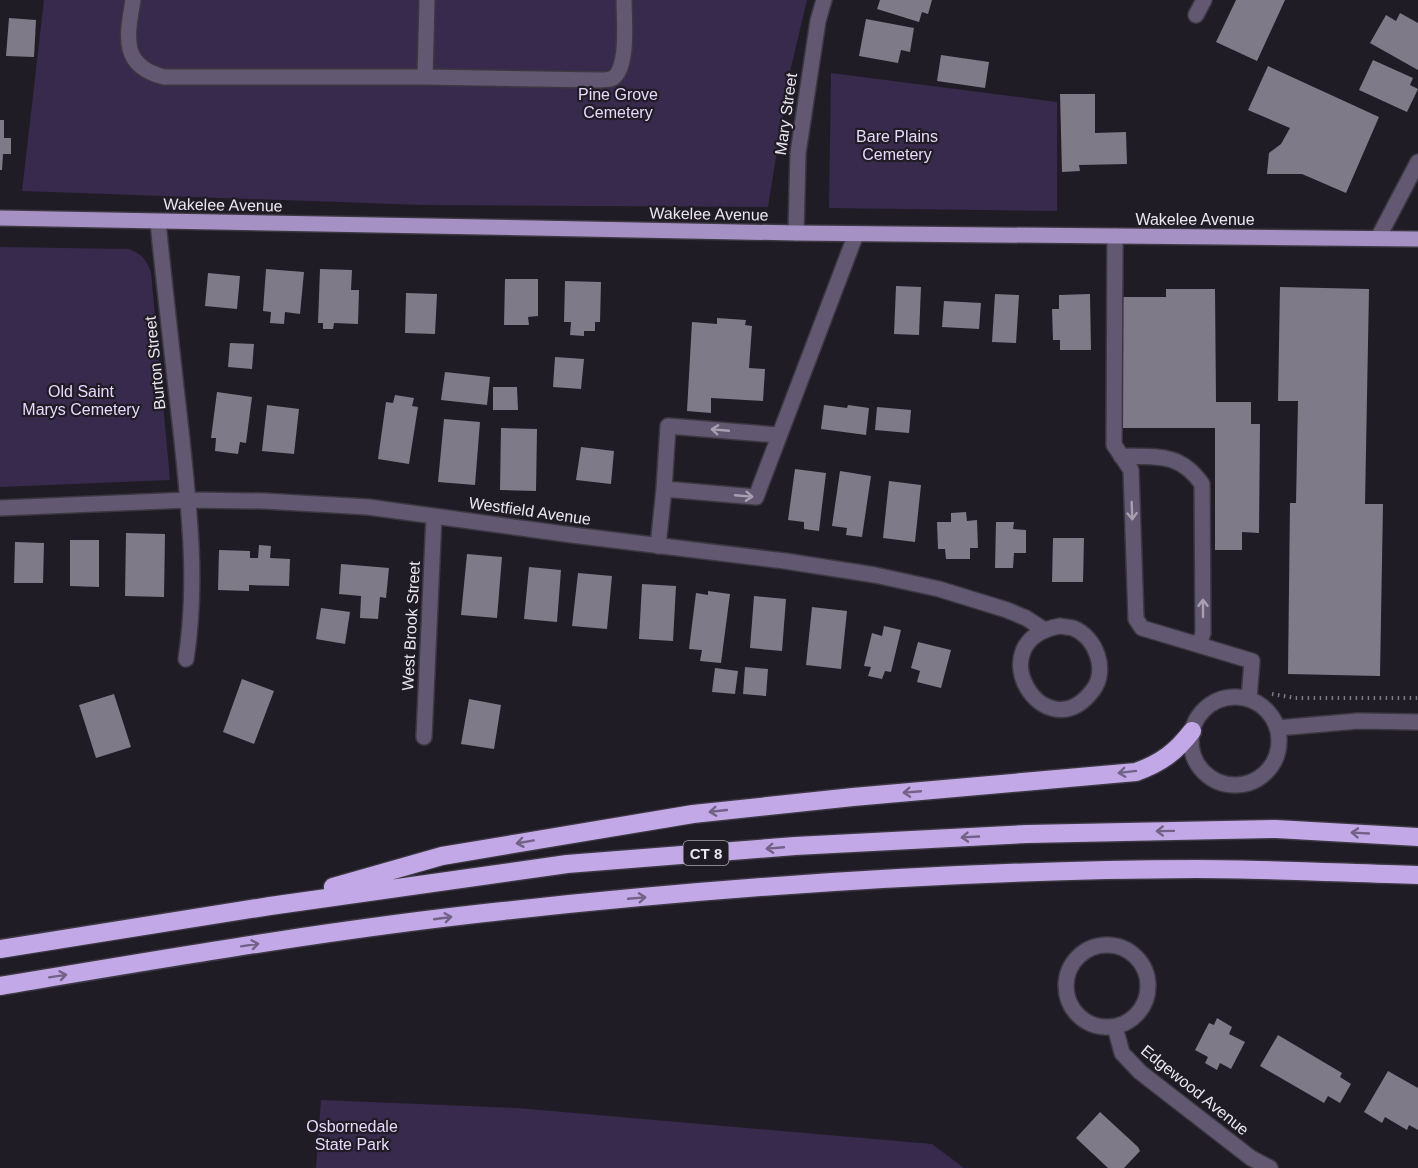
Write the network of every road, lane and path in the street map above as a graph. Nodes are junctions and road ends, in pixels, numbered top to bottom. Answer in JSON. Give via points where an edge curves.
{"nodes":[{"id":1,"x":133,"y":0,"type":"edge"},
{"id":2,"x":427,"y":0,"type":"edge"},
{"id":3,"x":624,"y":0,"type":"edge"},
{"id":4,"x":824,"y":0,"type":"edge"},
{"id":5,"x":1204,"y":0,"type":"edge"},
{"id":6,"x":1196,"y":15,"type":"dead end"},
{"id":7,"x":425,"y":77,"type":"junction"},
{"id":8,"x":1418,"y":162,"type":"edge"},
{"id":9,"x":0,"y":218,"type":"edge"},
{"id":10,"x":158,"y":222,"type":"junction"},
{"id":11,"x":796,"y":233,"type":"junction"},
{"id":12,"x":856,"y":234,"type":"junction"},
{"id":13,"x":1115,"y":236,"type":"junction"},
{"id":14,"x":1378,"y":238,"type":"junction"},
{"id":15,"x":1418,"y":239,"type":"edge"},
{"id":16,"x":778,"y":435,"type":"junction"},
{"id":17,"x":1121,"y":456,"type":"junction"},
{"id":18,"x":664,"y":489,"type":"junction"},
{"id":19,"x":188,"y":500,"type":"junction"},
{"id":20,"x":0,"y":508,"type":"edge"},
{"id":21,"x":434,"y":516,"type":"junction"},
{"id":22,"x":658,"y":546,"type":"junction"},
{"id":23,"x":1043,"y":629,"type":"junction"},
{"id":24,"x":1199,"y":645,"type":"junction"},
{"id":25,"x":186,"y":659,"type":"dead end"},
{"id":26,"x":1272,"y":694,"type":"dead end"},
{"id":27,"x":1418,"y":698,"type":"edge"},
{"id":28,"x":1249,"y":699,"type":"junction"},
{"id":29,"x":1418,"y":722,"type":"edge"},
{"id":30,"x":1277,"y":728,"type":"junction"},
{"id":31,"x":1192,"y":731,"type":"junction"},
{"id":32,"x":424,"y":737,"type":"dead end"},
{"id":33,"x":1418,"y":837,"type":"edge"},
{"id":34,"x":1418,"y":875,"type":"edge"},
{"id":35,"x":270,"y":906,"type":"junction"},
{"id":36,"x":0,"y":949,"type":"edge"},
{"id":37,"x":0,"y":986,"type":"edge"},
{"id":38,"x":1115,"y":1027,"type":"junction"},
{"id":39,"x":1270,"y":1168,"type":"edge"}],
"edges":[{"from":1,"to":7,"type":"street","via":[[129,47],[138,65],[164,77]]},
{"from":2,"to":7,"type":"street"},
{"from":3,"to":7,"type":"street","via":[[623,60],[612,78]]},
{"from":4,"to":11,"type":"street","name":"Mary Street","via":[[798,153]]},
{"from":5,"to":6,"type":"street"},
{"from":8,"to":14,"type":"street"},
{"from":9,"to":10,"type":"main road","name":"Wakelee Avenue"},
{"from":10,"to":11,"type":"main road","name":"Wakelee Avenue"},
{"from":10,"to":19,"type":"street","name":"Burton Street"},
{"from":11,"to":12,"type":"main road","name":"Wakelee Avenue"},
{"from":12,"to":13,"type":"main road","name":"Wakelee Avenue"},
{"from":12,"to":16,"type":"street"},
{"from":13,"to":14,"type":"main road","name":"Wakelee Avenue"},
{"from":13,"to":17,"type":"street","via":[[1114,445]]},
{"from":14,"to":15,"type":"main road","name":"Wakelee Avenue"},
{"from":18,"to":16,"type":"street","one_way":true,"via":[[756,497]]},
{"from":16,"to":18,"type":"street","one_way":true,"via":[[668,426]]},
{"from":17,"to":24,"type":"street","one_way":true,"via":[[1131,470],[1136,619],[1142,628]]},
{"from":24,"to":17,"type":"street","one_way":true,"via":[[1203,633],[1202,484],[1187,466],[1174,459]]},
{"from":18,"to":22,"type":"street"},
{"from":19,"to":20,"type":"street","name":"Westfield Avenue"},
{"from":19,"to":21,"type":"street","name":"Westfield Avenue","via":[[368,507]]},
{"from":19,"to":25,"type":"street","name":"Burton Street","via":[[192,551]]},
{"from":21,"to":22,"type":"street","name":"Westfield Avenue"},
{"from":21,"to":32,"type":"street","name":"West Brook Street"},
{"from":22,"to":23,"type":"street","name":"Westfield Avenue","via":[[875,574],[1007,610]]},
{"from":23,"to":23,"type":"street","via":[[1030,640],[1023,655],[1023,684],[1030,695],[1052,708],[1078,705],[1096,687],[1100,675],[1095,649],[1074,628]]},
{"from":24,"to":28,"type":"street","via":[[1252,662]]},
{"from":26,"to":27,"type":"path","via":[[1295,698]]},
{"from":28,"to":30,"type":"street","via":[[1265,706],[1274,716]]},
{"from":28,"to":31,"type":"street","via":[[1238,696],[1210,704],[1199,714]]},
{"from":29,"to":30,"type":"street"},
{"from":30,"to":31,"type":"street","via":[[1280,742],[1275,761],[1266,773],[1240,785],[1212,779],[1201,769],[1193,756]]},
{"from":31,"to":35,"type":"highway","one_way":true,"via":[[1170,756],[1136,772],[693,814],[441,856]]},
{"from":33,"to":35,"type":"highway","number":"CT 8","one_way":true,"via":[[1264,829],[1027,834],[795,846],[567,864]]},
{"from":37,"to":34,"type":"highway","one_way":true,"via":[[340,932],[502,911],[711,891],[960,875],[1197,869]]},
{"from":35,"to":36,"type":"highway","number":"CT 8"},
{"from":38,"to":38,"type":"street","via":[[1137,1014],[1145,1002],[1147,983],[1141,964],[1132,954],[1107,945],[1088,951],[1073,964],[1066,990],[1070,1003],[1088,1023]]},
{"from":38,"to":39,"type":"street","name":"Edgewood Avenue","via":[[1122,1053],[1140,1072],[1251,1158]]}]}
